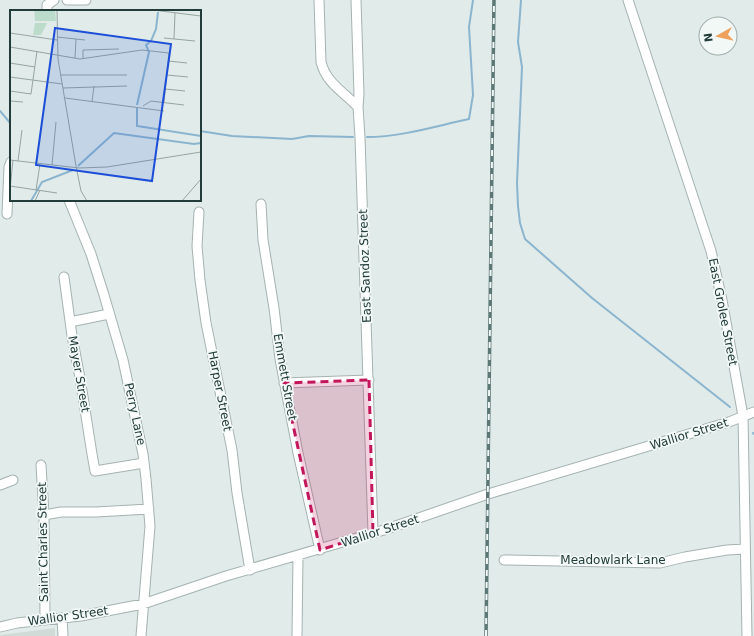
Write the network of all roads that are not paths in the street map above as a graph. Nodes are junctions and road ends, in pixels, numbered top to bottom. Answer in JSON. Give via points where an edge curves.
{"nodes":[{"id":1,"x":67,"y":0,"type":"edge"},
{"id":2,"x":86,"y":0,"type":"edge"},
{"id":3,"x":320,"y":0,"type":"edge"},
{"id":4,"x":356,"y":0,"type":"edge"},
{"id":5,"x":628,"y":0,"type":"edge"},
{"id":6,"x":358,"y":107,"type":"junction"},
{"id":7,"x":10,"y":164,"type":"edge"},
{"id":8,"x":69,"y":201,"type":"edge"},
{"id":9,"x":261,"y":204,"type":"dead end"},
{"id":10,"x":199,"y":212,"type":"dead end"},
{"id":11,"x":7,"y":214,"type":"dead end"},
{"id":12,"x":64,"y":278,"type":"dead end"},
{"id":13,"x":109,"y":314,"type":"junction"},
{"id":14,"x":70,"y":322,"type":"junction"},
{"id":15,"x":369,"y":380,"type":"junction"},
{"id":16,"x":284,"y":383,"type":"junction"},
{"id":17,"x":754,"y":412,"type":"edge"},
{"id":18,"x":743,"y":416,"type":"junction"},
{"id":19,"x":144,"y":463,"type":"junction"},
{"id":20,"x":41,"y":465,"type":"dead end"},
{"id":21,"x":13,"y":480,"type":"dead end"},
{"id":22,"x":0,"y":485,"type":"edge"},
{"id":23,"x":149,"y":509,"type":"junction"},
{"id":24,"x":44,"y":515,"type":"junction"},
{"id":25,"x":373,"y":533,"type":"junction"},
{"id":26,"x":745,"y":549,"type":"junction"},
{"id":27,"x":320,"y":550,"type":"junction"},
{"id":28,"x":298,"y":556,"type":"junction"},
{"id":29,"x":504,"y":560,"type":"dead end"},
{"id":30,"x":250,"y":570,"type":"junction"},
{"id":31,"x":143,"y":604,"type":"junction"},
{"id":32,"x":750,"y":615,"type":"edge"},
{"id":33,"x":62,"y":618,"type":"junction"},
{"id":34,"x":45,"y":620,"type":"junction"},
{"id":35,"x":0,"y":627,"type":"edge"},
{"id":36,"x":62,"y":636,"type":"edge"},
{"id":37,"x":141,"y":636,"type":"edge"},
{"id":38,"x":297,"y":636,"type":"edge"},
{"id":39,"x":747,"y":636,"type":"edge"}],
"edges":[{"from":1,"to":2,"type":"street"},
{"from":3,"to":6,"type":"street","via":[[320,56],[323,71],[333,85]]},
{"from":4,"to":6,"type":"street","name":"East Sandoz Street"},
{"from":5,"to":18,"type":"street","name":"East Grolee Street","via":[[711,251]]},
{"from":6,"to":15,"type":"street","name":"East Sandoz Street"},
{"from":7,"to":11,"type":"street"},
{"from":8,"to":13,"type":"street","name":"Perry Lane","via":[[91,254]]},
{"from":9,"to":16,"type":"street","name":"Emmett Street","via":[[263,240]]},
{"from":10,"to":30,"type":"street","name":"Harper Street","via":[[197,246],[202,295],[232,450]]},
{"from":12,"to":14,"type":"street","name":"Mayer Street"},
{"from":13,"to":14,"type":"street"},
{"from":13,"to":19,"type":"street","name":"Perry Lane","via":[[127,377]]},
{"from":14,"to":19,"type":"street","name":"Mayer Street","via":[[95,471]]},
{"from":15,"to":16,"type":"street"},
{"from":15,"to":25,"type":"street","name":"East Sandoz Street"},
{"from":16,"to":27,"type":"street","name":"Emmett Street"},
{"from":17,"to":18,"type":"street","name":"Wallior Street"},
{"from":18,"to":25,"type":"street","name":"Wallior Street","via":[[488,494]]},
{"from":18,"to":26,"type":"street","name":"East Grolee Street"},
{"from":19,"to":23,"type":"street","name":"Perry Lane"},
{"from":20,"to":24,"type":"street","name":"Saint Charles Street"},
{"from":21,"to":22,"type":"street"},
{"from":23,"to":24,"type":"street","via":[[61,512]]},
{"from":23,"to":31,"type":"street","name":"Perry Lane","via":[[150,526]]},
{"from":24,"to":34,"type":"street","name":"Saint Charles Street"},
{"from":25,"to":27,"type":"street","name":"Wallior Street"},
{"from":26,"to":29,"type":"street","name":"Meadowlark Lane","via":[[685,556],[660,563]]},
{"from":26,"to":32,"type":"street","name":"East Grolee Street"},
{"from":27,"to":28,"type":"street","name":"Wallior Street"},
{"from":28,"to":30,"type":"street","name":"Wallior Street"},
{"from":28,"to":38,"type":"street"},
{"from":30,"to":31,"type":"street","name":"Wallior Street"},
{"from":31,"to":33,"type":"street","name":"Wallior Street"},
{"from":31,"to":37,"type":"street","name":"Perry Lane"},
{"from":32,"to":39,"type":"street","name":"East Grolee Street"},
{"from":33,"to":34,"type":"street","name":"Wallior Street"},
{"from":33,"to":36,"type":"street"},
{"from":34,"to":35,"type":"street","name":"Wallior Street"}]}
